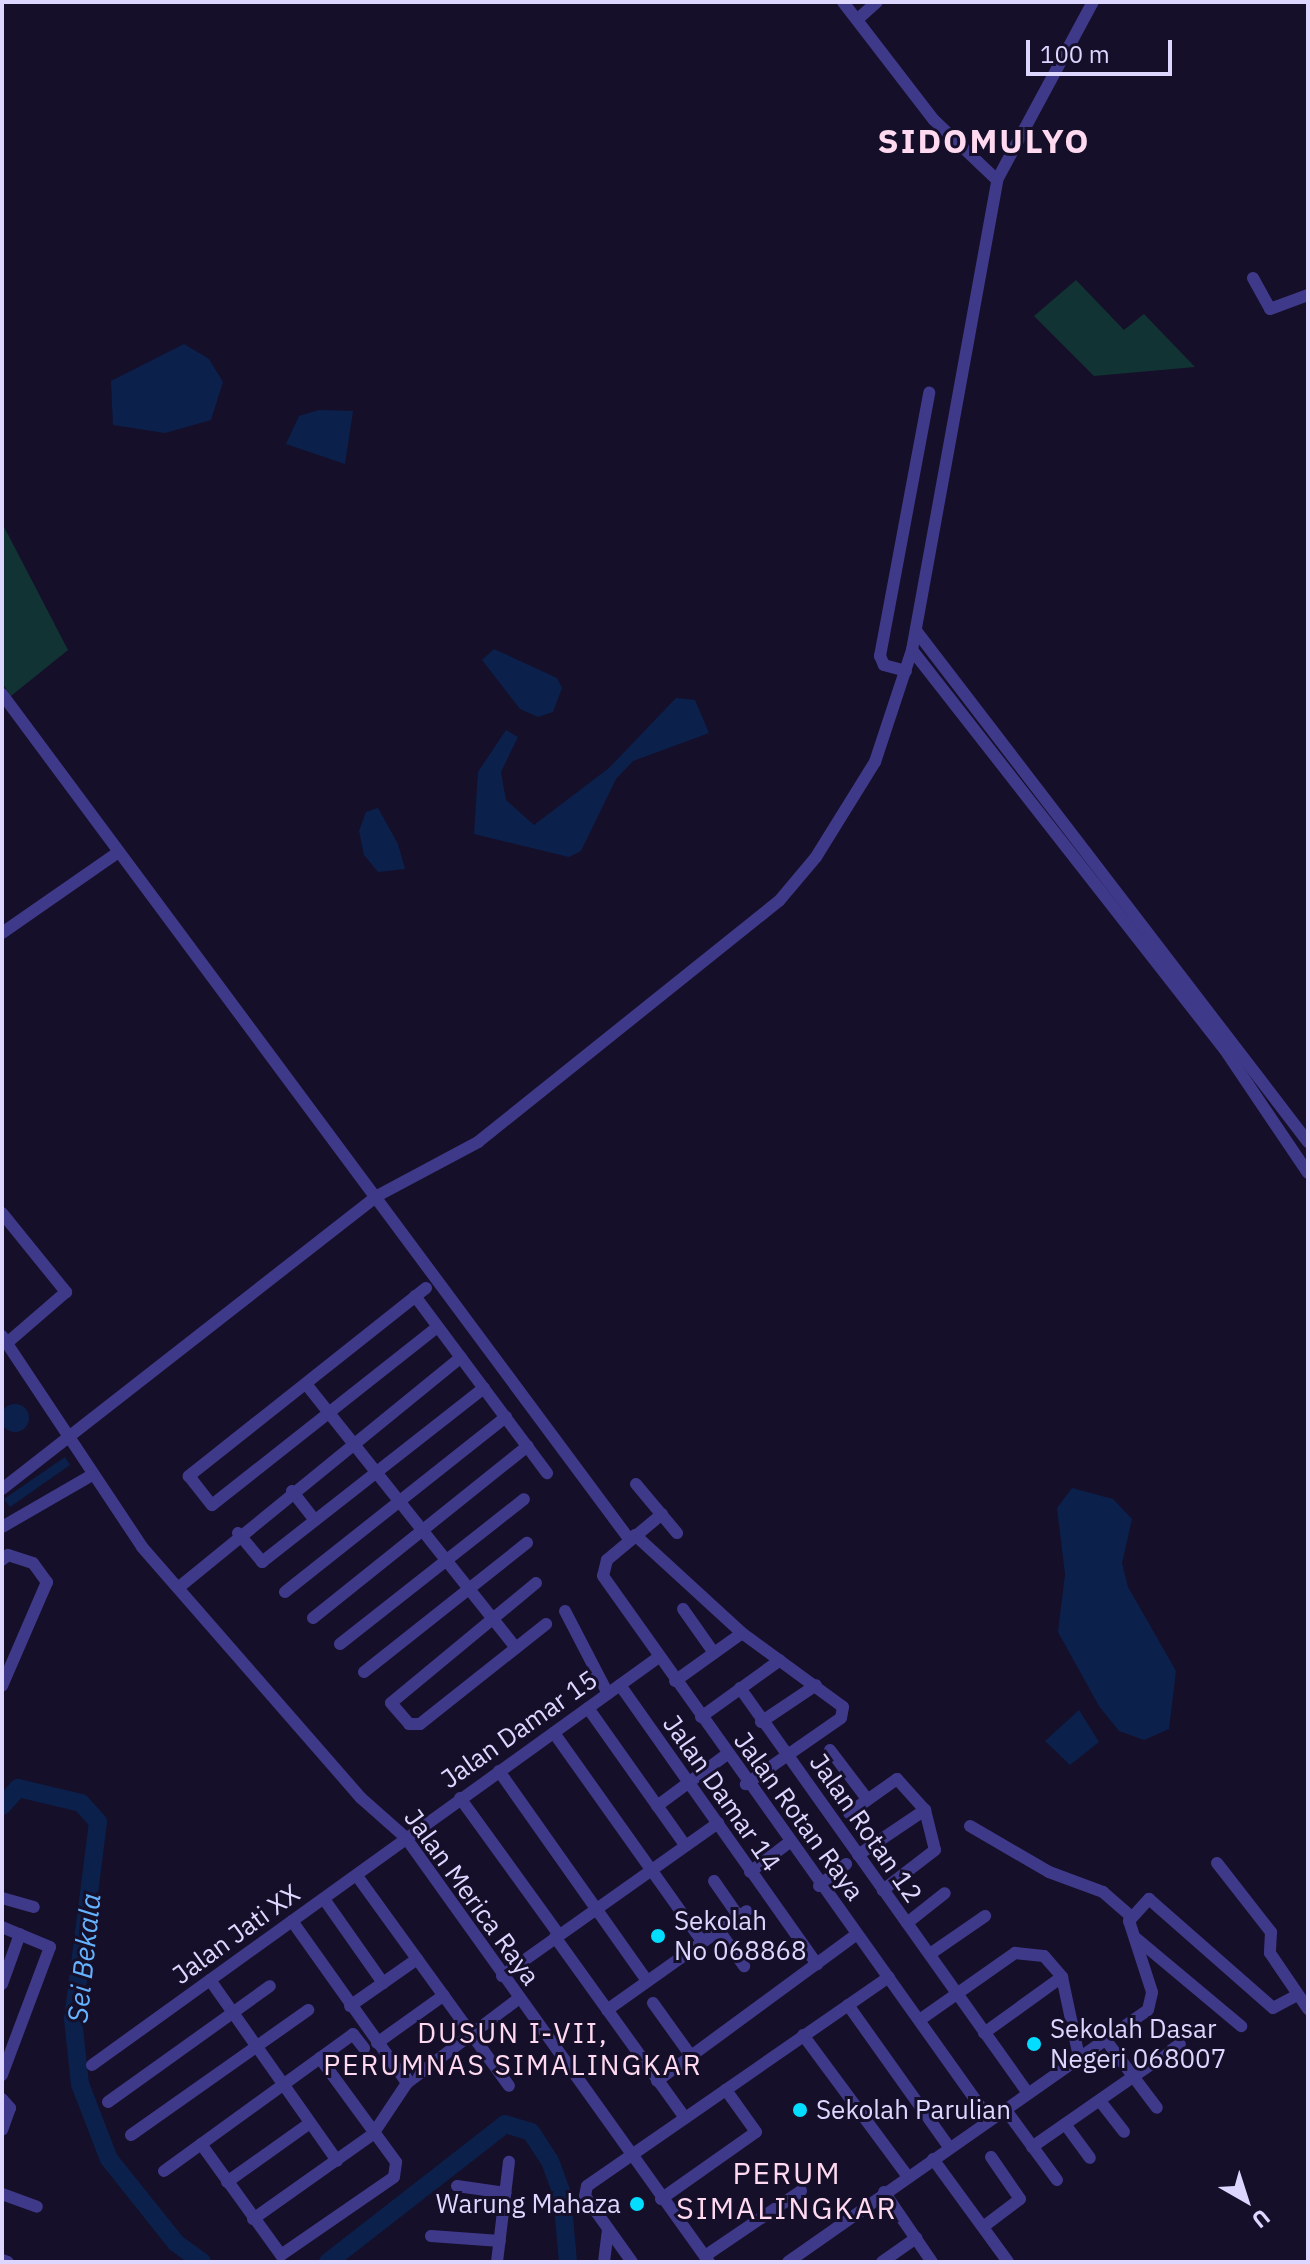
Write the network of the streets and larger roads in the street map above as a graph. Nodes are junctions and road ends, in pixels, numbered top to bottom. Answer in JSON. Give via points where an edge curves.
{"nodes":[{"id":1,"x":843,"y":2,"type":"edge"},
{"id":2,"x":877,"y":2,"type":"edge"},
{"id":3,"x":1093,"y":2,"type":"edge"},
{"id":4,"x":859,"y":18,"type":"junction"},
{"id":5,"x":997,"y":180,"type":"junction"},
{"id":6,"x":1253,"y":278,"type":"dead end"},
{"id":7,"x":1308,"y":295,"type":"edge"},
{"id":8,"x":929,"y":393,"type":"dead end"},
{"id":9,"x":917,"y":632,"type":"junction"},
{"id":10,"x":912,"y":650,"type":"junction"},
{"id":11,"x":906,"y":671,"type":"junction"},
{"id":12,"x":2,"y":694,"type":"edge"},
{"id":13,"x":117,"y":853,"type":"junction"},
{"id":14,"x":1120,"y":891,"type":"junction"},
{"id":15,"x":1108,"y":901,"type":"junction"},
{"id":16,"x":2,"y":933,"type":"edge"},
{"id":17,"x":1298,"y":1129,"type":"junction"},
{"id":18,"x":1283,"y":1139,"type":"junction"},
{"id":19,"x":1308,"y":1142,"type":"edge"},
{"id":20,"x":1308,"y":1173,"type":"edge"},
{"id":21,"x":377,"y":1196,"type":"junction"},
{"id":22,"x":2,"y":1213,"type":"edge"},
{"id":23,"x":437,"y":1327,"type":"junction"},
{"id":24,"x":4,"y":1339,"type":"edge"},
{"id":25,"x":461,"y":1357,"type":"junction"},
{"id":26,"x":306,"y":1384,"type":"junction"},
{"id":27,"x":484,"y":1388,"type":"junction"},
{"id":28,"x":328,"y":1413,"type":"junction"},
{"id":29,"x":506,"y":1417,"type":"junction"},
{"id":30,"x":68,"y":1442,"type":"junction"},
{"id":31,"x":353,"y":1442,"type":"junction"},
{"id":32,"x":528,"y":1446,"type":"junction"},
{"id":33,"x":376,"y":1471,"type":"junction"},
{"id":34,"x":547,"y":1473,"type":"dead end"},
{"id":35,"x":92,"y":1475,"type":"junction"},
{"id":36,"x":636,"y":1484,"type":"dead end"},
{"id":37,"x":2,"y":1489,"type":"edge"},
{"id":38,"x":292,"y":1491,"type":"junction"},
{"id":39,"x":524,"y":1499,"type":"dead end"},
{"id":40,"x":400,"y":1501,"type":"junction"},
{"id":41,"x":662,"y":1514,"type":"junction"},
{"id":42,"x":315,"y":1520,"type":"junction"},
{"id":43,"x":2,"y":1527,"type":"edge"},
{"id":44,"x":423,"y":1530,"type":"junction"},
{"id":45,"x":238,"y":1533,"type":"junction"},
{"id":46,"x":677,"y":1533,"type":"dead end"},
{"id":47,"x":632,"y":1537,"type":"junction"},
{"id":48,"x":527,"y":1543,"type":"dead end"},
{"id":49,"x":2,"y":1560,"type":"edge"},
{"id":50,"x":446,"y":1560,"type":"junction"},
{"id":51,"x":536,"y":1583,"type":"dead end"},
{"id":52,"x":178,"y":1588,"type":"junction"},
{"id":53,"x":469,"y":1590,"type":"junction"},
{"id":54,"x":285,"y":1592,"type":"dead end"},
{"id":55,"x":683,"y":1609,"type":"dead end"},
{"id":56,"x":565,"y":1611,"type":"dead end"},
{"id":57,"x":313,"y":1618,"type":"dead end"},
{"id":58,"x":492,"y":1619,"type":"junction"},
{"id":59,"x":546,"y":1624,"type":"dead end"},
{"id":60,"x":742,"y":1633,"type":"junction"},
{"id":61,"x":340,"y":1644,"type":"dead end"},
{"id":62,"x":516,"y":1648,"type":"junction"},
{"id":63,"x":714,"y":1653,"type":"junction"},
{"id":64,"x":659,"y":1657,"type":"junction"},
{"id":65,"x":780,"y":1660,"type":"junction"},
{"id":66,"x":364,"y":1672,"type":"dead end"},
{"id":67,"x":675,"y":1681,"type":"junction"},
{"id":68,"x":620,"y":1685,"type":"junction"},
{"id":69,"x":816,"y":1685,"type":"junction"},
{"id":70,"x":2,"y":1686,"type":"edge"},
{"id":71,"x":740,"y":1688,"type":"junction"},
{"id":72,"x":608,"y":1694,"type":"junction"},
{"id":73,"x":588,"y":1708,"type":"junction"},
{"id":74,"x":701,"y":1717,"type":"junction"},
{"id":75,"x":761,"y":1722,"type":"junction"},
{"id":76,"x":554,"y":1733,"type":"junction"},
{"id":77,"x":830,"y":1750,"type":"dead end"},
{"id":78,"x":786,"y":1754,"type":"junction"},
{"id":79,"x":726,"y":1755,"type":"junction"},
{"id":80,"x":499,"y":1771,"type":"junction"},
{"id":81,"x":689,"y":1783,"type":"junction"},
{"id":82,"x":746,"y":1784,"type":"junction"},
{"id":83,"x":460,"y":1798,"type":"junction"},
{"id":84,"x":867,"y":1799,"type":"junction"},
{"id":85,"x":657,"y":1806,"type":"junction"},
{"id":86,"x":925,"y":1810,"type":"junction"},
{"id":87,"x":849,"y":1813,"type":"dead end"},
{"id":88,"x":718,"y":1823,"type":"junction"},
{"id":89,"x":970,"y":1826,"type":"dead end"},
{"id":90,"x":406,"y":1838,"type":"junction"},
{"id":91,"x":787,"y":1844,"type":"junction"},
{"id":92,"x":685,"y":1845,"type":"junction"},
{"id":93,"x":858,"y":1855,"type":"junction"},
{"id":94,"x":1217,"y":1863,"type":"dead end"},
{"id":95,"x":846,"y":1864,"type":"dead end"},
{"id":96,"x":651,"y":1869,"type":"junction"},
{"id":97,"x":750,"y":1872,"type":"junction"},
{"id":98,"x":357,"y":1876,"type":"junction"},
{"id":99,"x":714,"y":1881,"type":"dead end"},
{"id":100,"x":819,"y":1886,"type":"junction"},
{"id":101,"x":883,"y":1890,"type":"junction"},
{"id":102,"x":945,"y":1893,"type":"dead end"},
{"id":103,"x":2,"y":1898,"type":"edge"},
{"id":104,"x":324,"y":1899,"type":"junction"},
{"id":105,"x":34,"y":1907,"type":"dead end"},
{"id":106,"x":595,"y":1907,"type":"junction"},
{"id":107,"x":985,"y":1916,"type":"dead end"},
{"id":108,"x":1132,"y":1917,"type":"junction"},
{"id":109,"x":292,"y":1921,"type":"junction"},
{"id":110,"x":907,"y":1923,"type":"junction"},
{"id":111,"x":2,"y":1927,"type":"edge"},
{"id":112,"x":720,"y":1932,"type":"junction"},
{"id":113,"x":20,"y":1934,"type":"junction"},
{"id":114,"x":857,"y":1934,"type":"junction"},
{"id":115,"x":557,"y":1936,"type":"junction"},
{"id":116,"x":1137,"y":1939,"type":"junction"},
{"id":117,"x":702,"y":1941,"type":"junction"},
{"id":118,"x":930,"y":1954,"type":"junction"},
{"id":119,"x":417,"y":1959,"type":"junction"},
{"id":120,"x":817,"y":1964,"type":"junction"},
{"id":121,"x":744,"y":1966,"type":"dead end"},
{"id":122,"x":502,"y":1976,"type":"junction"},
{"id":123,"x":889,"y":1977,"type":"junction"},
{"id":124,"x":1062,"y":1977,"type":"junction"},
{"id":125,"x":210,"y":1980,"type":"junction"},
{"id":126,"x":647,"y":1981,"type":"junction"},
{"id":127,"x":383,"y":1983,"type":"junction"},
{"id":128,"x":2,"y":1984,"type":"edge"},
{"id":129,"x":270,"y":1986,"type":"dead end"},
{"id":130,"x":958,"y":1993,"type":"junction"},
{"id":131,"x":444,"y":1995,"type":"junction"},
{"id":132,"x":1297,"y":1995,"type":"junction"},
{"id":133,"x":518,"y":1999,"type":"junction"},
{"id":134,"x":653,"y":2003,"type":"dead end"},
{"id":135,"x":848,"y":2005,"type":"junction"},
{"id":136,"x":350,"y":2006,"type":"junction"},
{"id":137,"x":1308,"y":2009,"type":"edge"},
{"id":138,"x":308,"y":2010,"type":"dead end"},
{"id":139,"x":607,"y":2010,"type":"junction"},
{"id":140,"x":234,"y":2013,"type":"junction"},
{"id":141,"x":921,"y":2019,"type":"junction"},
{"id":142,"x":1241,"y":2026,"type":"dead end"},
{"id":143,"x":470,"y":2033,"type":"junction"},
{"id":144,"x":984,"y":2033,"type":"junction"},
{"id":145,"x":803,"y":2035,"type":"junction"},
{"id":146,"x":1105,"y":2039,"type":"junction"},
{"id":147,"x":377,"y":2043,"type":"junction"},
{"id":148,"x":1180,"y":2044,"type":"dead end"},
{"id":149,"x":257,"y":2048,"type":"junction"},
{"id":150,"x":364,"y":2048,"type":"dead end"},
{"id":151,"x":691,"y":2056,"type":"junction"},
{"id":152,"x":1079,"y":2057,"type":"junction"},
{"id":153,"x":320,"y":2058,"type":"junction"},
{"id":154,"x":92,"y":2065,"type":"dead end"},
{"id":155,"x":2,"y":2075,"type":"edge"},
{"id":156,"x":1133,"y":2079,"type":"junction"},
{"id":157,"x":657,"y":2081,"type":"junction"},
{"id":158,"x":407,"y":2083,"type":"junction"},
{"id":159,"x":283,"y":2085,"type":"junction"},
{"id":160,"x":509,"y":2086,"type":"dead end"},
{"id":161,"x":726,"y":2090,"type":"junction"},
{"id":162,"x":1028,"y":2093,"type":"junction"},
{"id":163,"x":2,"y":2099,"type":"edge"},
{"id":164,"x":1100,"y":2101,"type":"junction"},
{"id":165,"x":108,"y":2102,"type":"dead end"},
{"id":166,"x":1157,"y":2108,"type":"dead end"},
{"id":167,"x":1005,"y":2109,"type":"junction"},
{"id":168,"x":685,"y":2118,"type":"junction"},
{"id":169,"x":989,"y":2119,"type":"junction"},
{"id":170,"x":310,"y":2123,"type":"junction"},
{"id":171,"x":1065,"y":2124,"type":"junction"},
{"id":172,"x":2,"y":2130,"type":"edge"},
{"id":173,"x":1124,"y":2132,"type":"dead end"},
{"id":174,"x":373,"y":2134,"type":"junction"},
{"id":175,"x":131,"y":2135,"type":"dead end"},
{"id":176,"x":201,"y":2144,"type":"junction"},
{"id":177,"x":949,"y":2147,"type":"junction"},
{"id":178,"x":1032,"y":2147,"type":"junction"},
{"id":179,"x":632,"y":2156,"type":"junction"},
{"id":180,"x":991,"y":2157,"type":"dead end"},
{"id":181,"x":1090,"y":2158,"type":"dead end"},
{"id":182,"x":933,"y":2159,"type":"junction"},
{"id":183,"x":337,"y":2161,"type":"junction"},
{"id":184,"x":509,"y":2162,"type":"dead end"},
{"id":185,"x":164,"y":2171,"type":"dead end"},
{"id":186,"x":908,"y":2177,"type":"junction"},
{"id":187,"x":1057,"y":2180,"type":"dead end"},
{"id":188,"x":227,"y":2182,"type":"junction"},
{"id":189,"x":457,"y":2186,"type":"dead end"},
{"id":190,"x":801,"y":2191,"type":"dead end"},
{"id":191,"x":884,"y":2192,"type":"junction"},
{"id":192,"x":506,"y":2193,"type":"junction"},
{"id":193,"x":2,"y":2194,"type":"edge"},
{"id":194,"x":661,"y":2199,"type":"junction"},
{"id":195,"x":37,"y":2207,"type":"dead end"},
{"id":196,"x":253,"y":2219,"type":"junction"},
{"id":197,"x":983,"y":2227,"type":"junction"},
{"id":198,"x":608,"y":2229,"type":"junction"},
{"id":199,"x":431,"y":2236,"type":"dead end"},
{"id":200,"x":916,"y":2238,"type":"junction"},
{"id":201,"x":500,"y":2241,"type":"junction"},
{"id":202,"x":707,"y":2259,"type":"edge"},
{"id":203,"x":2,"y":2260,"type":"edge"},
{"id":204,"x":625,"y":2260,"type":"edge"},
{"id":205,"x":8,"y":2262,"type":"edge"},
{"id":206,"x":497,"y":2262,"type":"edge"},
{"id":207,"x":604,"y":2262,"type":"edge"},
{"id":208,"x":788,"y":2262,"type":"edge"},
{"id":209,"x":882,"y":2262,"type":"edge"},
{"id":210,"x":932,"y":2262,"type":"edge"},
{"id":211,"x":1008,"y":2262,"type":"edge"}],
"edges":[{"from":1,"to":4,"type":"street"},
{"from":2,"to":4,"type":"street"},
{"from":3,"to":5,"type":"street"},
{"from":4,"to":5,"type":"street","via":[[934,120]]},
{"from":5,"to":9,"type":"street"},
{"from":6,"to":7,"type":"street","via":[[1270,309]]},
{"from":8,"to":11,"type":"street","via":[[880,656],[884,665]]},
{"from":9,"to":10,"type":"street"},
{"from":9,"to":14,"type":"street"},
{"from":10,"to":11,"type":"street"},
{"from":10,"to":15,"type":"street"},
{"from":11,"to":21,"type":"street","via":[[875,762],[816,857],[779,901],[453,1161]]},
{"from":12,"to":13,"type":"street"},
{"from":13,"to":16,"type":"street"},
{"from":13,"to":21,"type":"street"},
{"from":14,"to":15,"type":"street"},
{"from":14,"to":17,"type":"street"},
{"from":15,"to":18,"type":"street","via":[[1225,1050]]},
{"from":17,"to":18,"type":"street"},
{"from":17,"to":19,"type":"street"},
{"from":18,"to":20,"type":"street"},
{"from":21,"to":30,"type":"street"},
{"from":21,"to":47,"type":"street"},
{"from":22,"to":24,"type":"street","via":[[66,1292]]},
{"from":23,"to":25,"type":"street"},
{"from":23,"to":26,"type":"street","via":[[420,1292]]},
{"from":23,"to":28,"type":"street"},
{"from":24,"to":30,"type":"street","name":"Jalan Merica Raya"},
{"from":25,"to":27,"type":"street"},
{"from":25,"to":31,"type":"street"},
{"from":26,"to":28,"type":"street"},
{"from":26,"to":28,"type":"street","via":[[189,1476],[212,1505]]},
{"from":27,"to":29,"type":"street"},
{"from":27,"to":33,"type":"street"},
{"from":28,"to":31,"type":"street"},
{"from":29,"to":32,"type":"street"},
{"from":29,"to":40,"type":"street"},
{"from":30,"to":35,"type":"street","name":"Jalan Merica Raya"},
{"from":30,"to":37,"type":"street"},
{"from":31,"to":33,"type":"street"},
{"from":31,"to":38,"type":"street"},
{"from":32,"to":34,"type":"street"},
{"from":32,"to":44,"type":"street"},
{"from":33,"to":40,"type":"street"},
{"from":33,"to":42,"type":"street"},
{"from":35,"to":43,"type":"street"},
{"from":35,"to":52,"type":"street","name":"Jalan Merica Raya"},
{"from":36,"to":41,"type":"street"},
{"from":38,"to":42,"type":"street"},
{"from":38,"to":45,"type":"street"},
{"from":39,"to":50,"type":"street"},
{"from":40,"to":44,"type":"street"},
{"from":40,"to":54,"type":"street"},
{"from":41,"to":46,"type":"street"},
{"from":41,"to":47,"type":"street"},
{"from":42,"to":45,"type":"street","via":[[262,1562]]},
{"from":44,"to":50,"type":"street"},
{"from":44,"to":57,"type":"street"},
{"from":45,"to":52,"type":"street"},
{"from":47,"to":60,"type":"street"},
{"from":47,"to":64,"type":"street","name":"Jalan Rotan Raya","via":[[607,1560],[603,1576]]},
{"from":48,"to":53,"type":"street"},
{"from":49,"to":70,"type":"street","via":[[8,1555],[33,1563],[47,1582]]},
{"from":50,"to":53,"type":"street"},
{"from":50,"to":61,"type":"street"},
{"from":51,"to":58,"type":"street"},
{"from":52,"to":90,"type":"street","name":"Jalan Merica Raya","via":[[361,1798]]},
{"from":53,"to":58,"type":"street"},
{"from":53,"to":66,"type":"street"},
{"from":55,"to":63,"type":"street"},
{"from":56,"to":72,"type":"street"},
{"from":58,"to":62,"type":"street"},
{"from":58,"to":62,"type":"street","via":[[393,1698],[395,1709],[409,1724],[420,1724]]},
{"from":59,"to":62,"type":"street"},
{"from":60,"to":63,"type":"street"},
{"from":60,"to":65,"type":"street"},
{"from":63,"to":67,"type":"street"},
{"from":64,"to":67,"type":"street","name":"Jalan Rotan Raya"},
{"from":64,"to":68,"type":"street","name":"Jalan Damar 15"},
{"from":65,"to":69,"type":"street"},
{"from":65,"to":71,"type":"street"},
{"from":67,"to":74,"type":"street","name":"Jalan Rotan Raya"},
{"from":68,"to":72,"type":"street","name":"Jalan Damar 15"},
{"from":68,"to":81,"type":"street","name":"Jalan Damar 14"},
{"from":69,"to":75,"type":"street"},
{"from":69,"to":78,"type":"street","via":[[845,1712]]},
{"from":71,"to":74,"type":"street"},
{"from":71,"to":75,"type":"street","name":"Jalan Rotan 12"},
{"from":72,"to":73,"type":"street","name":"Jalan Damar 15"},
{"from":73,"to":76,"type":"street","name":"Jalan Damar 15"},
{"from":73,"to":85,"type":"street"},
{"from":74,"to":79,"type":"street","name":"Jalan Rotan Raya"},
{"from":75,"to":78,"type":"street","name":"Jalan Rotan 12"},
{"from":76,"to":80,"type":"street","name":"Jalan Damar 15"},
{"from":76,"to":96,"type":"street"},
{"from":77,"to":84,"type":"street"},
{"from":78,"to":82,"type":"street"},
{"from":78,"to":93,"type":"street","name":"Jalan Rotan 12"},
{"from":79,"to":81,"type":"street"},
{"from":79,"to":82,"type":"street","name":"Jalan Rotan Raya"},
{"from":80,"to":83,"type":"street","name":"Jalan Damar 15"},
{"from":80,"to":106,"type":"street"},
{"from":81,"to":85,"type":"street"},
{"from":81,"to":88,"type":"street","name":"Jalan Damar 14"},
{"from":82,"to":91,"type":"street","name":"Jalan Rotan Raya"},
{"from":83,"to":90,"type":"street","name":"Jalan Damar 15"},
{"from":83,"to":115,"type":"street"},
{"from":84,"to":86,"type":"street","via":[[904,1780]]},
{"from":84,"to":87,"type":"street"},
{"from":85,"to":92,"type":"street"},
{"from":86,"to":93,"type":"street"},
{"from":86,"to":101,"type":"street","via":[[935,1850]]},
{"from":88,"to":92,"type":"street"},
{"from":88,"to":97,"type":"street","name":"Jalan Damar 14"},
{"from":89,"to":108,"type":"street","via":[[1103,1892]]},
{"from":90,"to":98,"type":"street","name":"Jalan Jati XX"},
{"from":90,"to":122,"type":"street","name":"Jalan Merica Raya"},
{"from":91,"to":97,"type":"street"},
{"from":91,"to":100,"type":"street","name":"Jalan Rotan Raya"},
{"from":92,"to":96,"type":"street"},
{"from":93,"to":101,"type":"street","name":"Jalan Rotan 12"},
{"from":94,"to":132,"type":"street","via":[[1271,1932],[1270,1953]]},
{"from":95,"to":100,"type":"street"},
{"from":96,"to":106,"type":"street"},
{"from":96,"to":117,"type":"street"},
{"from":97,"to":120,"type":"street","name":"Jalan Damar 14"},
{"from":98,"to":104,"type":"street","name":"Jalan Jati XX"},
{"from":98,"to":119,"type":"street"},
{"from":99,"to":112,"type":"street","via":[[743,1914]]},
{"from":100,"to":114,"type":"street","name":"Jalan Rotan Raya"},
{"from":101,"to":110,"type":"street","name":"Jalan Rotan 12"},
{"from":102,"to":110,"type":"street"},
{"from":103,"to":105,"type":"street"},
{"from":104,"to":109,"type":"street","name":"Jalan Jati XX"},
{"from":104,"to":127,"type":"street"},
{"from":106,"to":115,"type":"street"},
{"from":106,"to":126,"type":"street"},
{"from":107,"to":118,"type":"street"},
{"from":108,"to":116,"type":"street"},
{"from":108,"to":132,"type":"street","via":[[1149,1899],[1273,2008]]},
{"from":109,"to":125,"type":"street","name":"Jalan Jati XX"},
{"from":109,"to":136,"type":"street"},
{"from":110,"to":118,"type":"street","name":"Jalan Rotan 12"},
{"from":111,"to":113,"type":"street"},
{"from":112,"to":117,"type":"street"},
{"from":112,"to":121,"type":"street"},
{"from":113,"to":128,"type":"street"},
{"from":113,"to":155,"type":"street","via":[[50,1947]]},
{"from":114,"to":120,"type":"street"},
{"from":114,"to":123,"type":"street","name":"Jalan Rotan Raya"},
{"from":115,"to":122,"type":"street"},
{"from":115,"to":139,"type":"street"},
{"from":116,"to":142,"type":"street"},
{"from":116,"to":146,"type":"street","via":[[1152,1992],[1139,2017]]},
{"from":117,"to":126,"type":"street"},
{"from":118,"to":130,"type":"street","name":"Jalan Rotan 12"},
{"from":119,"to":127,"type":"street"},
{"from":119,"to":131,"type":"street"},
{"from":120,"to":151,"type":"street"},
{"from":122,"to":133,"type":"street","name":"Jalan Merica Raya"},
{"from":123,"to":135,"type":"street"},
{"from":123,"to":141,"type":"street","name":"Jalan Rotan Raya"},
{"from":124,"to":130,"type":"street","via":[[1053,1960],[1024,1951]]},
{"from":124,"to":144,"type":"street"},
{"from":124,"to":152,"type":"street"},
{"from":125,"to":140,"type":"street"},
{"from":125,"to":154,"type":"street","name":"Jalan Jati XX"},
{"from":126,"to":139,"type":"street"},
{"from":127,"to":136,"type":"street"},
{"from":129,"to":140,"type":"street"},
{"from":130,"to":141,"type":"street"},
{"from":130,"to":144,"type":"street","name":"Jalan Rotan 12"},
{"from":131,"to":143,"type":"street"},
{"from":131,"to":147,"type":"street"},
{"from":132,"to":137,"type":"street"},
{"from":133,"to":143,"type":"street"},
{"from":133,"to":179,"type":"street","name":"Jalan Merica Raya"},
{"from":134,"to":151,"type":"street"},
{"from":135,"to":145,"type":"street"},
{"from":135,"to":177,"type":"street"},
{"from":136,"to":147,"type":"street"},
{"from":138,"to":149,"type":"street"},
{"from":139,"to":157,"type":"street"},
{"from":140,"to":149,"type":"street"},
{"from":140,"to":165,"type":"street"},
{"from":141,"to":169,"type":"street","name":"Jalan Rotan Raya"},
{"from":143,"to":158,"type":"street"},
{"from":143,"to":160,"type":"street"},
{"from":144,"to":162,"type":"street","name":"Jalan Rotan 12"},
{"from":145,"to":161,"type":"street"},
{"from":145,"to":186,"type":"street"},
{"from":146,"to":152,"type":"street"},
{"from":146,"to":156,"type":"street"},
{"from":147,"to":158,"type":"street"},
{"from":148,"to":156,"type":"street"},
{"from":149,"to":159,"type":"street"},
{"from":149,"to":175,"type":"street"},
{"from":150,"to":153,"type":"street","via":[[353,2034]]},
{"from":151,"to":157,"type":"street"},
{"from":152,"to":162,"type":"street"},
{"from":153,"to":159,"type":"street"},
{"from":153,"to":174,"type":"street"},
{"from":156,"to":164,"type":"street"},
{"from":156,"to":166,"type":"street"},
{"from":157,"to":168,"type":"street"},
{"from":158,"to":174,"type":"street"},
{"from":159,"to":170,"type":"street"},
{"from":159,"to":176,"type":"street"},
{"from":161,"to":168,"type":"street"},
{"from":161,"to":194,"type":"street","via":[[756,2132]]},
{"from":162,"to":167,"type":"street"},
{"from":163,"to":172,"type":"street","via":[[10,2108]]},
{"from":164,"to":171,"type":"street"},
{"from":164,"to":173,"type":"street"},
{"from":167,"to":169,"type":"street"},
{"from":167,"to":178,"type":"street"},
{"from":168,"to":179,"type":"street"},
{"from":169,"to":177,"type":"street"},
{"from":170,"to":183,"type":"street"},
{"from":170,"to":188,"type":"street"},
{"from":171,"to":178,"type":"street"},
{"from":171,"to":181,"type":"street"},
{"from":174,"to":183,"type":"street"},
{"from":174,"to":196,"type":"street","via":[[396,2162],[394,2177],[310,2237],[281,2255]]},
{"from":176,"to":185,"type":"street"},
{"from":176,"to":188,"type":"street"},
{"from":177,"to":182,"type":"street"},
{"from":178,"to":187,"type":"street"},
{"from":179,"to":194,"type":"street","name":"Jalan Merica Raya"},
{"from":179,"to":198,"type":"street","via":[[587,2186],[585,2196]]},
{"from":180,"to":197,"type":"street","via":[[1020,2199]]},
{"from":182,"to":186,"type":"street"},
{"from":182,"to":197,"type":"street"},
{"from":183,"to":196,"type":"street"},
{"from":184,"to":192,"type":"street"},
{"from":186,"to":191,"type":"street"},
{"from":188,"to":196,"type":"street"},
{"from":189,"to":192,"type":"street"},
{"from":190,"to":202,"type":"street"},
{"from":191,"to":200,"type":"street"},
{"from":191,"to":208,"type":"street"},
{"from":192,"to":201,"type":"street"},
{"from":193,"to":195,"type":"street"},
{"from":194,"to":202,"type":"street","name":"Jalan Merica Raya"},
{"from":197,"to":211,"type":"street"},
{"from":198,"to":204,"type":"street"},
{"from":198,"to":207,"type":"street"},
{"from":199,"to":201,"type":"street"},
{"from":200,"to":209,"type":"street"},
{"from":200,"to":210,"type":"street"},
{"from":201,"to":206,"type":"street"},
{"from":203,"to":205,"type":"street"}]}
